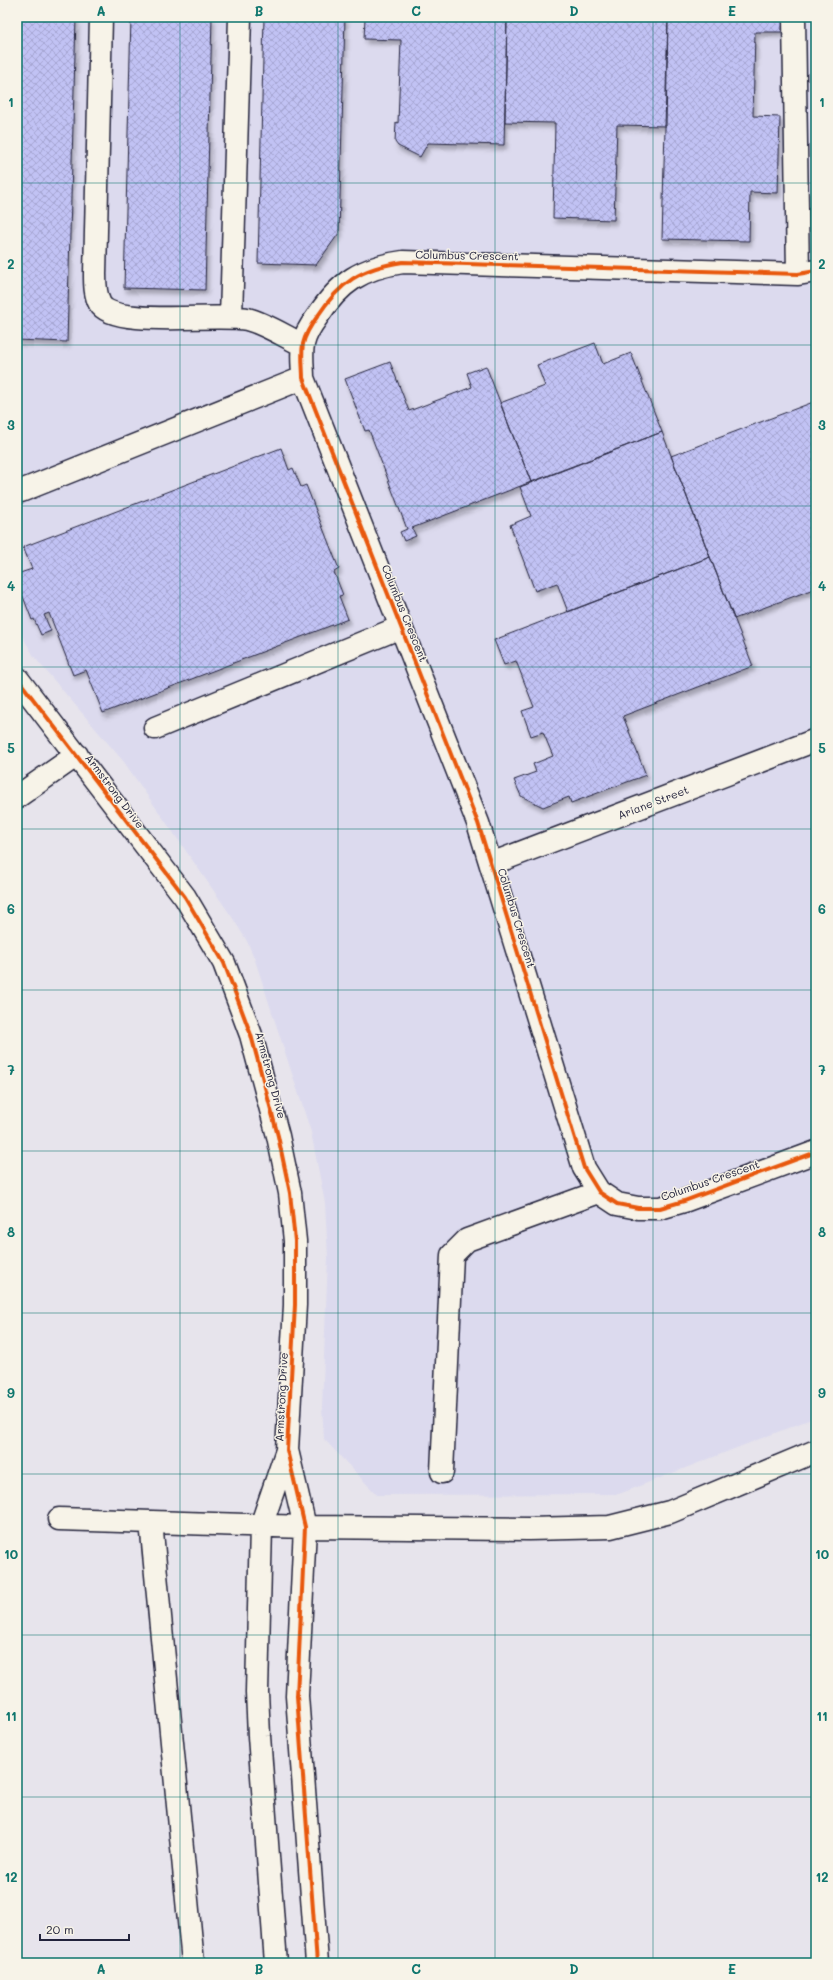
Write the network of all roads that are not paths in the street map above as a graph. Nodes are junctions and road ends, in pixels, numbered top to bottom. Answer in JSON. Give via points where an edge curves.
{"nodes":[{"id":1,"x":101,"y":17,"type":"edge"},
{"id":2,"x":240,"y":17,"type":"edge"},
{"id":3,"x":794,"y":17,"type":"edge"},
{"id":4,"x":807,"y":272,"type":"edge"},
{"id":5,"x":231,"y":317,"type":"junction"},
{"id":6,"x":303,"y":344,"type":"junction"},
{"id":7,"x":303,"y":378,"type":"junction"},
{"id":8,"x":21,"y":491,"type":"dead end"},
{"id":9,"x":401,"y":627,"type":"junction"},
{"id":10,"x":17,"y":678,"type":"edge"},
{"id":11,"x":155,"y":728,"type":"dead end"},
{"id":12,"x":816,"y":740,"type":"edge"},
{"id":13,"x":77,"y":755,"type":"junction"},
{"id":14,"x":17,"y":797,"type":"edge"},
{"id":15,"x":491,"y":864,"type":"junction"},
{"id":16,"x":816,"y":1152,"type":"edge"},
{"id":17,"x":599,"y":1192,"type":"junction"},
{"id":18,"x":287,"y":1450,"type":"junction"},
{"id":19,"x":816,"y":1452,"type":"edge"},
{"id":20,"x":442,"y":1472,"type":"dead end"},
{"id":21,"x":59,"y":1519,"type":"dead end"},
{"id":22,"x":151,"y":1522,"type":"junction"},
{"id":23,"x":261,"y":1526,"type":"junction"},
{"id":24,"x":305,"y":1527,"type":"junction"},
{"id":25,"x":193,"y":1963,"type":"edge"},
{"id":26,"x":276,"y":1963,"type":"edge"},
{"id":27,"x":317,"y":1963,"type":"edge"}],
"edges":[{"from":1,"to":5,"type":"street","via":[[95,274],[100,304],[112,314],[133,317]]},
{"from":2,"to":5,"type":"street"},
{"from":3,"to":4,"type":"street"},
{"from":4,"to":6,"type":"street","name":"Columbus Crescent","via":[[403,262],[381,265],[349,280],[328,300],[310,327]]},
{"from":5,"to":6,"type":"street","via":[[248,319]]},
{"from":6,"to":7,"type":"street","name":"Columbus Crescent"},
{"from":7,"to":8,"type":"street"},
{"from":7,"to":9,"type":"street","name":"Columbus Crescent"},
{"from":9,"to":11,"type":"street"},
{"from":9,"to":15,"type":"street","name":"Columbus Crescent","via":[[478,823]]},
{"from":10,"to":13,"type":"street","name":"Armstrong Drive"},
{"from":12,"to":15,"type":"street","name":"Ariane Street"},
{"from":13,"to":14,"type":"street"},
{"from":13,"to":18,"type":"street","name":"Armstrong Drive","via":[[185,897],[224,963],[251,1035],[289,1186],[295,1241],[295,1305]]},
{"from":15,"to":17,"type":"street","name":"Columbus Crescent","via":[[584,1168]]},
{"from":16,"to":17,"type":"street","name":"Columbus Crescent","via":[[660,1208],[638,1208],[617,1204]]},
{"from":17,"to":20,"type":"street","via":[[467,1240],[452,1255]]},
{"from":18,"to":23,"type":"street"},
{"from":18,"to":24,"type":"street"},
{"from":19,"to":24,"type":"street","via":[[670,1512],[610,1527]]},
{"from":21,"to":22,"type":"street"},
{"from":22,"to":23,"type":"street"},
{"from":22,"to":25,"type":"street"},
{"from":23,"to":24,"type":"street"},
{"from":23,"to":26,"type":"street","via":[[257,1692]]},
{"from":24,"to":27,"type":"street","via":[[297,1696]]}]}
